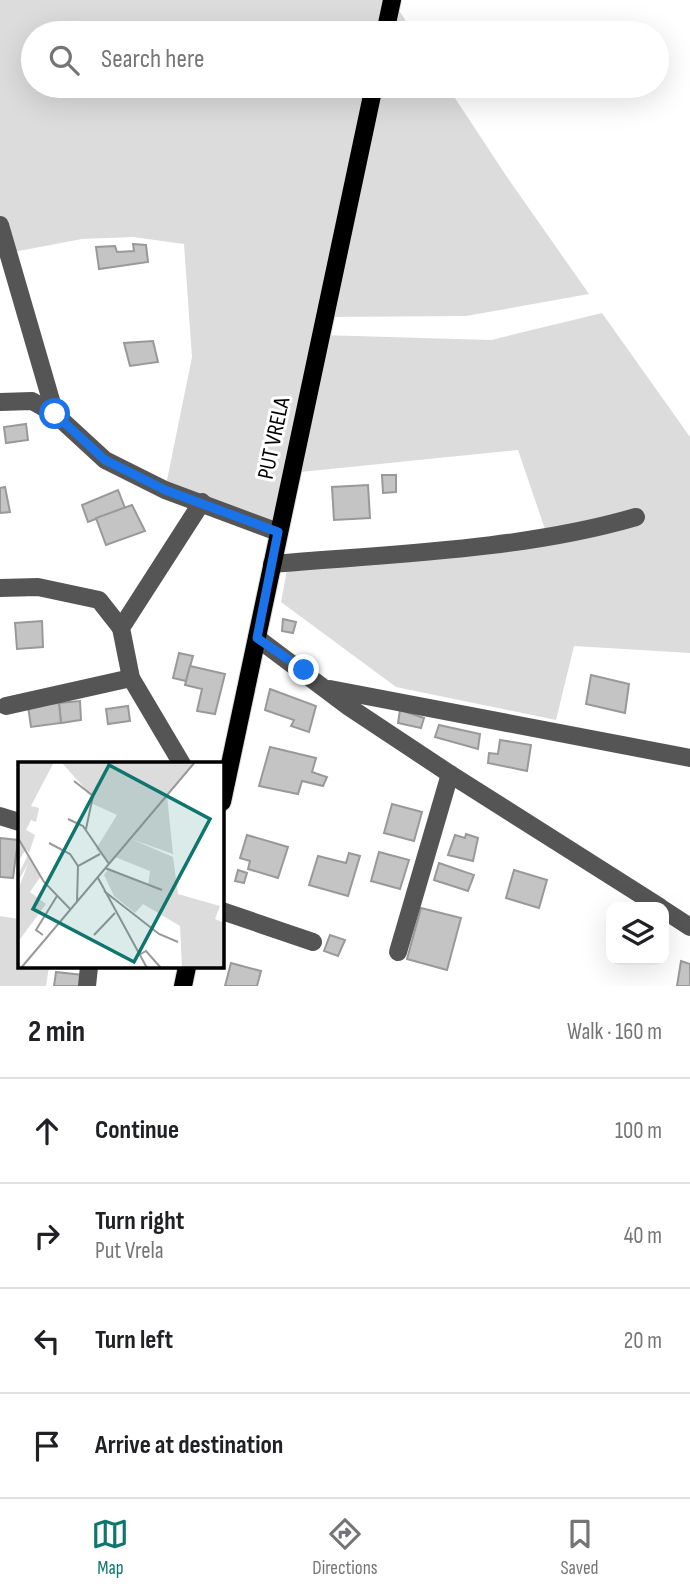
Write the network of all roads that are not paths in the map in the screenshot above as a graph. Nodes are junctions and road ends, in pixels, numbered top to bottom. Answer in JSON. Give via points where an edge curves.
{"nodes":[{"id":1,"x":392,"y":0,"type":"edge"},
{"id":2,"x":388,"y":21,"type":"edge"},
{"id":3,"x":370,"y":98,"type":"edge"},
{"id":4,"x":0,"y":225,"type":"edge"},
{"id":5,"x":0,"y":402,"type":"edge"},
{"id":6,"x":55,"y":414,"type":"junction"},
{"id":7,"x":202,"y":502,"type":"junction"},
{"id":8,"x":636,"y":517,"type":"dead end"},
{"id":9,"x":278,"y":532,"type":"junction"},
{"id":10,"x":272,"y":564,"type":"junction"},
{"id":11,"x":0,"y":588,"type":"edge"},
{"id":12,"x":121,"y":628,"type":"junction"},
{"id":13,"x":257,"y":638,"type":"junction"},
{"id":14,"x":131,"y":678,"type":"junction"},
{"id":15,"x":327,"y":688,"type":"junction"},
{"id":16,"x":6,"y":706,"type":"dead end"},
{"id":17,"x":690,"y":758,"type":"edge"},
{"id":18,"x":181,"y":762,"type":"edge"},
{"id":19,"x":450,"y":774,"type":"junction"},
{"id":20,"x":224,"y":793,"type":"edge"},
{"id":21,"x":0,"y":816,"type":"edge"},
{"id":22,"x":18,"y":822,"type":"edge"},
{"id":23,"x":651,"y":902,"type":"edge"},
{"id":24,"x":224,"y":912,"type":"edge"},
{"id":25,"x":669,"y":914,"type":"edge"},
{"id":26,"x":690,"y":927,"type":"edge"},
{"id":27,"x":313,"y":943,"type":"dead end"},
{"id":28,"x":398,"y":952,"type":"dead end"},
{"id":29,"x":89,"y":968,"type":"edge"},
{"id":30,"x":187,"y":968,"type":"edge"},
{"id":31,"x":87,"y":986,"type":"edge"},
{"id":32,"x":183,"y":986,"type":"edge"}],
"edges":[{"from":1,"to":2,"type":"main road"},
{"from":3,"to":9,"type":"main road","name":"PUT VRELA"},
{"from":4,"to":6,"type":"street"},
{"from":5,"to":6,"type":"street","via":[[32,401]]},
{"from":6,"to":7,"type":"street","via":[[105,460],[165,490]]},
{"from":7,"to":9,"type":"street"},
{"from":7,"to":12,"type":"street"},
{"from":8,"to":10,"type":"street","via":[[534,538]]},
{"from":9,"to":10,"type":"main road","name":"PUT VRELA"},
{"from":10,"to":13,"type":"main road","name":"PUT VRELA"},
{"from":11,"to":12,"type":"street","via":[[38,587],[99,600]]},
{"from":12,"to":14,"type":"street"},
{"from":13,"to":15,"type":"street"},
{"from":13,"to":20,"type":"main road","name":"PUT VRELA"},
{"from":14,"to":16,"type":"street"},
{"from":14,"to":18,"type":"street"},
{"from":15,"to":17,"type":"street"},
{"from":15,"to":19,"type":"street"},
{"from":19,"to":23,"type":"street"},
{"from":19,"to":28,"type":"street"},
{"from":21,"to":22,"type":"street"},
{"from":24,"to":27,"type":"street"},
{"from":25,"to":26,"type":"street"},
{"from":29,"to":31,"type":"street"},
{"from":30,"to":32,"type":"main road"}]}
